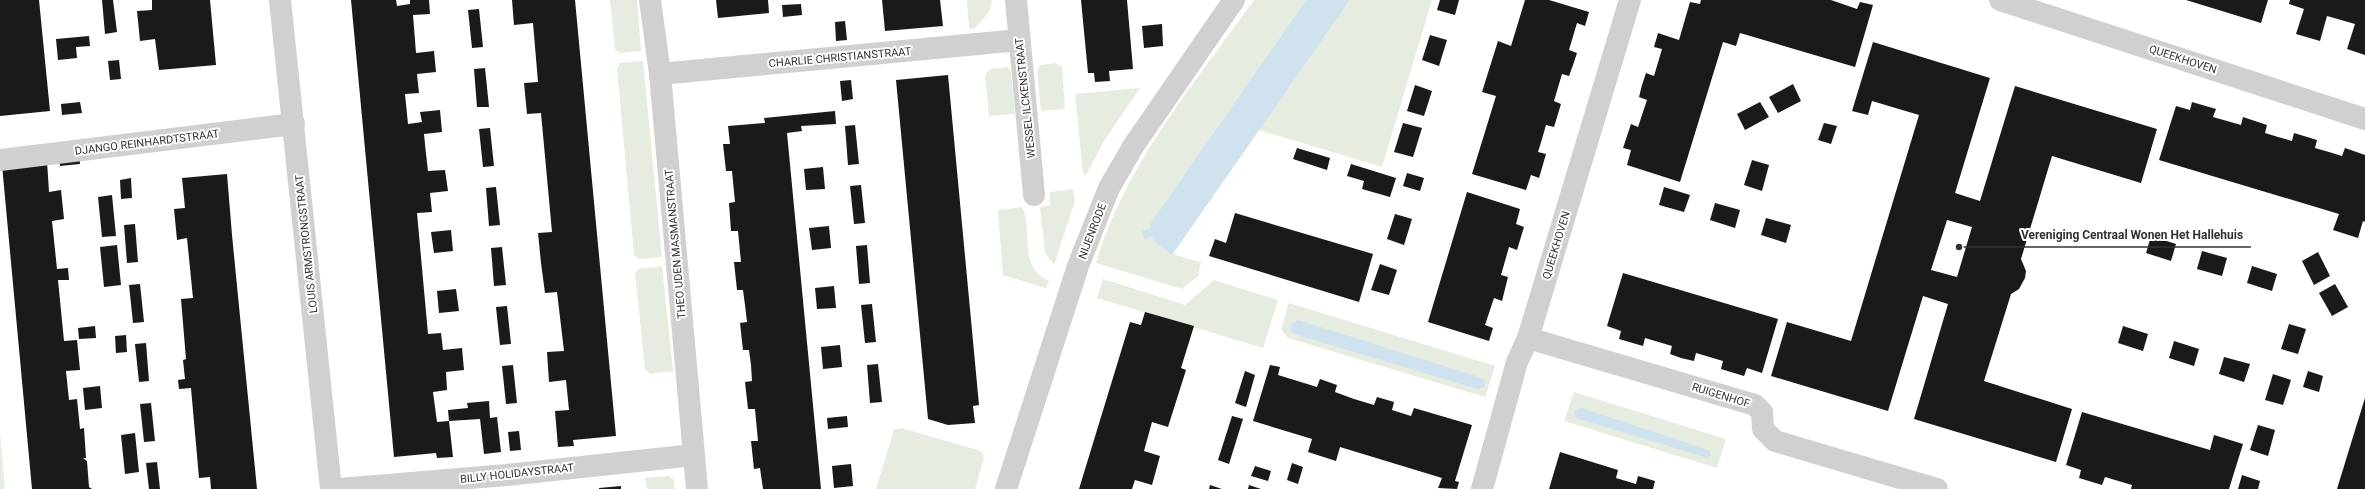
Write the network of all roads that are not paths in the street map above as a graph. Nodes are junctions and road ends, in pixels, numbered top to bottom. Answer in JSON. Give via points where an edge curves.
{"nodes":[{"id":1,"x":280,"y":0,"type":"edge"},
{"id":2,"x":650,"y":0,"type":"edge"},
{"id":3,"x":1016,"y":0,"type":"edge"},
{"id":4,"x":1234,"y":0,"type":"edge"},
{"id":5,"x":1630,"y":0,"type":"edge"},
{"id":6,"x":2013,"y":2,"type":"edge"},
{"id":7,"x":1020,"y":40,"type":"junction"},
{"id":8,"x":660,"y":74,"type":"junction"},
{"id":9,"x":2365,"y":119,"type":"edge"},
{"id":10,"x":294,"y":124,"type":"junction"},
{"id":11,"x":0,"y":160,"type":"edge"},
{"id":12,"x":1034,"y":196,"type":"dead end"},
{"id":13,"x":1528,"y":338,"type":"junction"},
{"id":14,"x":694,"y":455,"type":"junction"},
{"id":15,"x":330,"y":489,"type":"edge"},
{"id":16,"x":339,"y":489,"type":"edge"},
{"id":17,"x":697,"y":489,"type":"edge"},
{"id":18,"x":1006,"y":489,"type":"edge"},
{"id":19,"x":1482,"y":489,"type":"edge"},
{"id":20,"x":1937,"y":489,"type":"edge"}],
"edges":[{"from":1,"to":10,"type":"street","name":"LOUIS ARMSTRONGSTRAAT"},
{"from":2,"to":8,"type":"street","name":"THEO UDEN MASMANSTRAAT"},
{"from":3,"to":7,"type":"street","name":"WESSEL ILCKENSTRAAT"},
{"from":4,"to":18,"type":"street","name":"NIJENRODE","via":[[1134,145],[1109,188],[1078,266]]},
{"from":5,"to":13,"type":"street","name":"QUEEKHOVEN"},
{"from":6,"to":9,"type":"street","name":"QUEEKHOVEN"},
{"from":7,"to":8,"type":"street","name":"CHARLIE CHRISTIANSTRAAT"},
{"from":7,"to":12,"type":"street","name":"WESSEL ILCKENSTRAAT"},
{"from":8,"to":14,"type":"street","name":"THEO UDEN MASMANSTRAAT"},
{"from":10,"to":11,"type":"street","name":"DJANGO REINHARDTSTRAAT"},
{"from":10,"to":15,"type":"street","name":"LOUIS ARMSTRONGSTRAAT"},
{"from":13,"to":19,"type":"street","name":"QUEEKHOVEN","via":[[1517,362]]},
{"from":13,"to":20,"type":"street","name":"RUIGENHOF","via":[[1755,405],[1762,412],[1763,429],[1775,441]]},
{"from":14,"to":16,"type":"street","name":"BILLY HOLIDAYSTRAAT","via":[[507,475]]},
{"from":14,"to":17,"type":"street","name":"THEO UDEN MASMANSTRAAT"}]}
